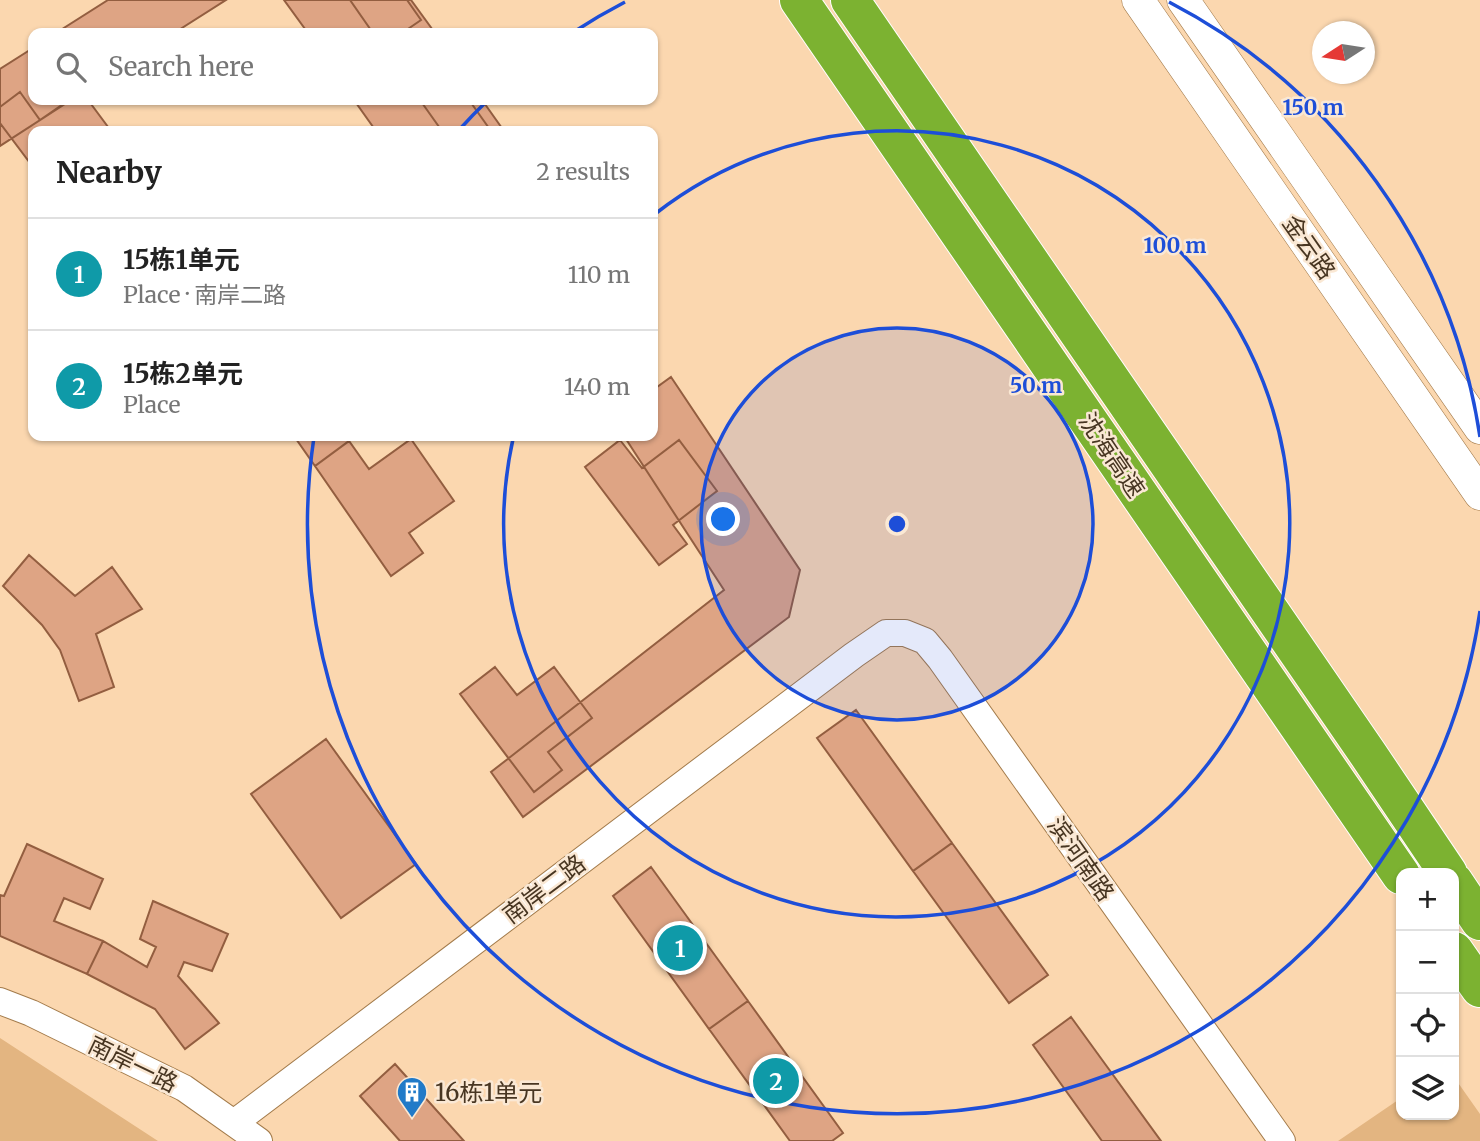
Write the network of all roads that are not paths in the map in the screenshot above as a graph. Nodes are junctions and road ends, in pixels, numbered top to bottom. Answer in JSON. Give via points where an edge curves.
{"nodes":[{"id":1,"x":799,"y":0,"type":"edge"},
{"id":2,"x":850,"y":0,"type":"edge"},
{"id":3,"x":1138,"y":0,"type":"edge"},
{"id":4,"x":1183,"y":0,"type":"edge"},
{"id":5,"x":1480,"y":428,"type":"edge"},
{"id":6,"x":1480,"y":494,"type":"edge"},
{"id":7,"x":855,"y":654,"type":"joint"},
{"id":8,"x":1396,"y":868,"type":"edge"},
{"id":9,"x":1445,"y":868,"type":"edge"},
{"id":10,"x":1459,"y":890,"type":"edge"},
{"id":11,"x":1480,"y":921,"type":"edge"},
{"id":12,"x":0,"y":1001,"type":"edge"},
{"id":13,"x":234,"y":1123,"type":"junction"},
{"id":14,"x":259,"y":1141,"type":"edge"},
{"id":15,"x":1282,"y":1141,"type":"edge"}],
"edges":[{"from":1,"to":8,"type":"highway","name":"沈海高速"},
{"from":2,"to":9,"type":"highway","name":"沈海高速"},
{"from":3,"to":6,"type":"street","name":"金云路"},
{"from":4,"to":5,"type":"street","name":"金云路"},
{"from":7,"to":13,"type":"street","name":"南岸二路"},
{"from":7,"to":15,"type":"street","name":"滨河南路","via":[[886,633],[905,633],[925,641]]},
{"from":10,"to":11,"type":"highway"},
{"from":12,"to":13,"type":"street","name":"南岸一路","via":[[184,1088]]},
{"from":13,"to":14,"type":"street","name":"南岸一路"}]}
